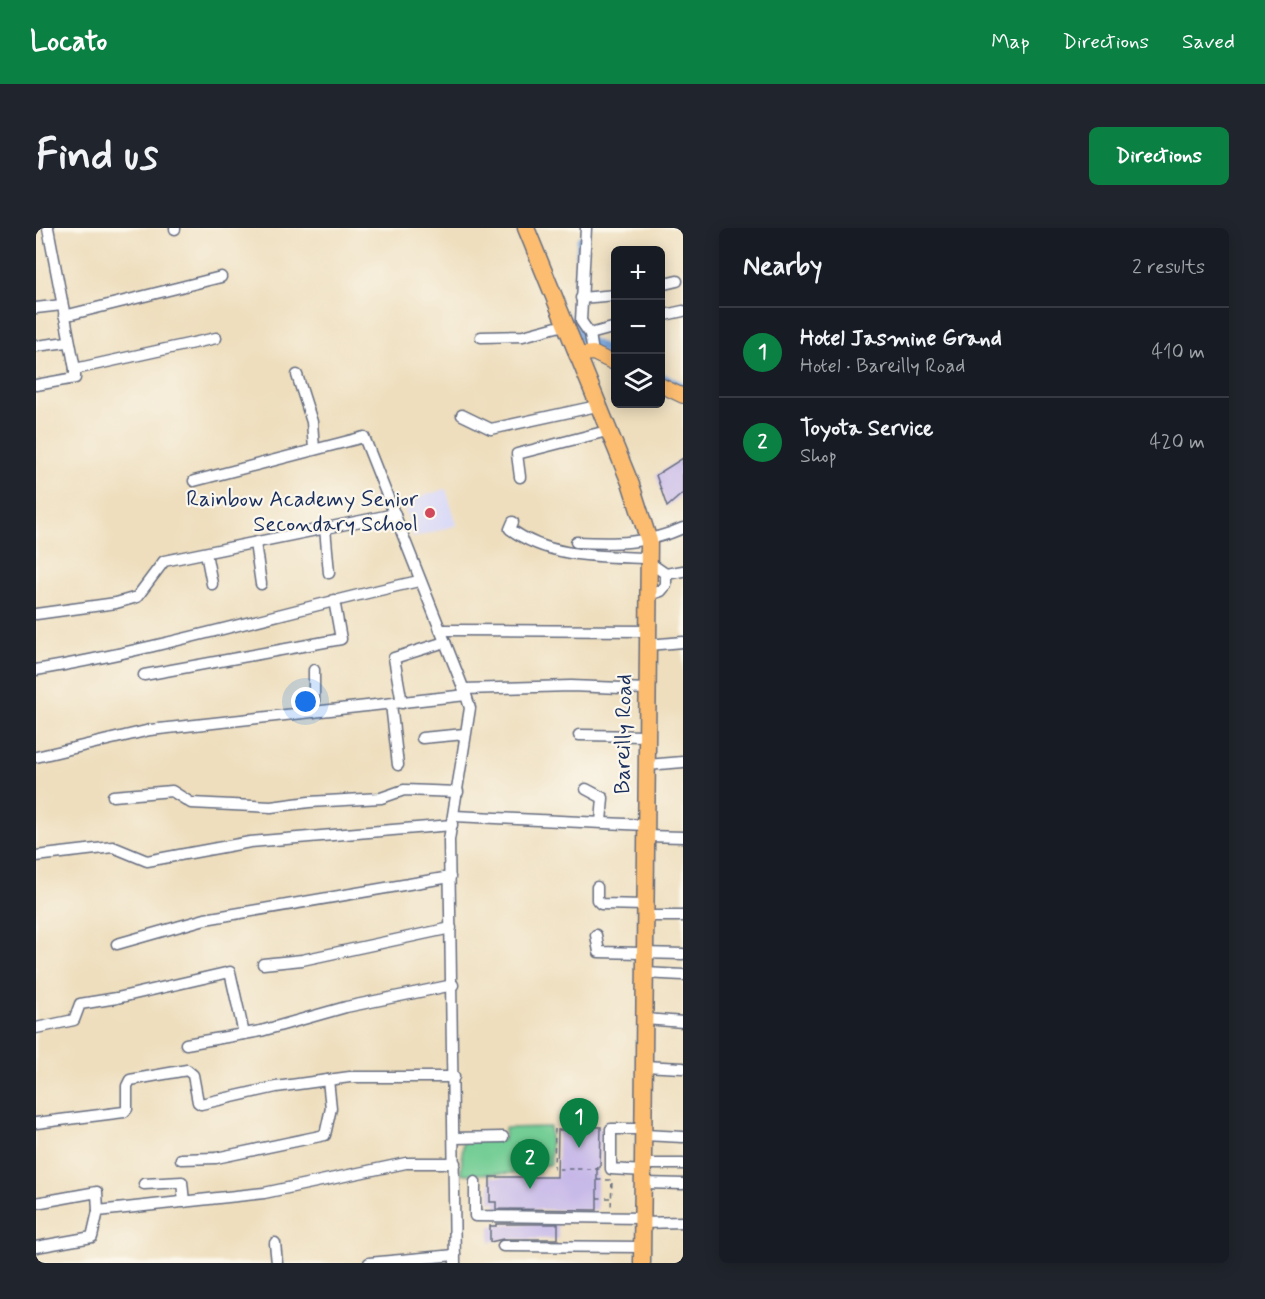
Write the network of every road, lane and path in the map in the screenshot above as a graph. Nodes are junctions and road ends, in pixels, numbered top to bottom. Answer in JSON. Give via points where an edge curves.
{"nodes":[{"id":1,"x":48,"y":228,"type":"edge"},
{"id":2,"x":526,"y":228,"type":"edge"},
{"id":3,"x":586,"y":228,"type":"edge"},
{"id":4,"x":221,"y":277,"type":"dead end"},
{"id":5,"x":677,"y":281,"type":"dead end"},
{"id":6,"x":665,"y":284,"type":"edge"},
{"id":7,"x":611,"y":295,"type":"edge"},
{"id":8,"x":582,"y":298,"type":"junction"},
{"id":9,"x":36,"y":308,"type":"edge"},
{"id":10,"x":63,"y":310,"type":"junction"},
{"id":11,"x":683,"y":311,"type":"edge"},
{"id":12,"x":665,"y":315,"type":"edge"},
{"id":13,"x":564,"y":325,"type":"junction"},
{"id":14,"x":611,"y":330,"type":"edge"},
{"id":15,"x":481,"y":337,"type":"dead end"},
{"id":16,"x":216,"y":338,"type":"dead end"},
{"id":17,"x":67,"y":342,"type":"junction"},
{"id":18,"x":588,"y":345,"type":"junction"},
{"id":19,"x":36,"y":346,"type":"edge"},
{"id":20,"x":611,"y":361,"type":"edge"},
{"id":21,"x":75,"y":369,"type":"junction"},
{"id":22,"x":297,"y":375,"type":"dead end"},
{"id":23,"x":36,"y":385,"type":"edge"},
{"id":24,"x":665,"y":387,"type":"edge"},
{"id":25,"x":683,"y":396,"type":"edge"},
{"id":26,"x":597,"y":406,"type":"junction"},
{"id":27,"x":462,"y":415,"type":"dead end"},
{"id":28,"x":607,"y":431,"type":"junction"},
{"id":29,"x":314,"y":449,"type":"junction"},
{"id":30,"x":520,"y":477,"type":"dead end"},
{"id":31,"x":194,"y":481,"type":"dead end"},
{"id":32,"x":395,"y":514,"type":"junction"},
{"id":33,"x":513,"y":522,"type":"dead end"},
{"id":34,"x":325,"y":528,"type":"junction"},
{"id":35,"x":683,"y":528,"type":"edge"},
{"id":36,"x":649,"y":541,"type":"junction"},
{"id":37,"x":576,"y":542,"type":"dead end"},
{"id":38,"x":255,"y":543,"type":"junction"},
{"id":39,"x":206,"y":553,"type":"junction"},
{"id":40,"x":650,"y":561,"type":"junction"},
{"id":41,"x":683,"y":571,"type":"edge"},
{"id":42,"x":329,"y":573,"type":"dead end"},
{"id":43,"x":666,"y":574,"type":"junction"},
{"id":44,"x":419,"y":581,"type":"junction"},
{"id":45,"x":213,"y":584,"type":"dead end"},
{"id":46,"x":261,"y":584,"type":"dead end"},
{"id":47,"x":649,"y":596,"type":"junction"},
{"id":48,"x":334,"y":600,"type":"junction"},
{"id":49,"x":36,"y":614,"type":"edge"},
{"id":50,"x":440,"y":630,"type":"junction"},
{"id":51,"x":648,"y":638,"type":"junction"},
{"id":52,"x":445,"y":642,"type":"junction"},
{"id":53,"x":683,"y":642,"type":"edge"},
{"id":54,"x":36,"y":670,"type":"edge"},
{"id":55,"x":314,"y":670,"type":"dead end"},
{"id":56,"x":144,"y":675,"type":"dead end"},
{"id":57,"x":647,"y":689,"type":"junction"},
{"id":58,"x":465,"y":692,"type":"junction"},
{"id":59,"x":397,"y":703,"type":"junction"},
{"id":60,"x":314,"y":712,"type":"junction"},
{"id":61,"x":465,"y":734,"type":"junction"},
{"id":62,"x":579,"y":735,"type":"dead end"},
{"id":63,"x":647,"y":736,"type":"junction"},
{"id":64,"x":422,"y":738,"type":"dead end"},
{"id":65,"x":36,"y":757,"type":"edge"},
{"id":66,"x":683,"y":762,"type":"edge"},
{"id":67,"x":398,"y":765,"type":"dead end"},
{"id":68,"x":647,"y":765,"type":"junction"},
{"id":69,"x":586,"y":789,"type":"dead end"},
{"id":70,"x":458,"y":792,"type":"junction"},
{"id":71,"x":113,"y":796,"type":"dead end"},
{"id":72,"x":453,"y":820,"type":"junction"},
{"id":73,"x":601,"y":822,"type":"junction"},
{"id":74,"x":646,"y":830,"type":"junction"},
{"id":75,"x":683,"y":837,"type":"edge"},
{"id":76,"x":36,"y":856,"type":"edge"},
{"id":77,"x":450,"y":877,"type":"junction"},
{"id":78,"x":597,"y":886,"type":"dead end"},
{"id":79,"x":645,"y":911,"type":"junction"},
{"id":80,"x":683,"y":916,"type":"edge"},
{"id":81,"x":451,"y":928,"type":"junction"},
{"id":82,"x":596,"y":935,"type":"dead end"},
{"id":83,"x":117,"y":944,"type":"dead end"},
{"id":84,"x":644,"y":952,"type":"junction"},
{"id":85,"x":683,"y":954,"type":"edge"},
{"id":86,"x":263,"y":964,"type":"dead end"},
{"id":87,"x":644,"y":972,"type":"junction"},
{"id":88,"x":683,"y":975,"type":"edge"},
{"id":89,"x":453,"y":985,"type":"junction"},
{"id":90,"x":645,"y":1019,"type":"junction"},
{"id":91,"x":683,"y":1022,"type":"edge"},
{"id":92,"x":36,"y":1028,"type":"edge"},
{"id":93,"x":244,"y":1034,"type":"junction"},
{"id":94,"x":186,"y":1044,"type":"dead end"},
{"id":95,"x":643,"y":1066,"type":"junction"},
{"id":96,"x":683,"y":1068,"type":"edge"},
{"id":97,"x":454,"y":1077,"type":"junction"},
{"id":98,"x":328,"y":1080,"type":"junction"},
{"id":99,"x":36,"y":1124,"type":"edge"},
{"id":100,"x":555,"y":1129,"type":"dead end"},
{"id":101,"x":644,"y":1132,"type":"junction"},
{"id":102,"x":503,"y":1137,"type":"dead end"},
{"id":103,"x":683,"y":1137,"type":"edge"},
{"id":104,"x":455,"y":1138,"type":"junction"},
{"id":105,"x":181,"y":1160,"type":"dead end"},
{"id":106,"x":455,"y":1163,"type":"junction"},
{"id":107,"x":683,"y":1164,"type":"edge"},
{"id":108,"x":611,"y":1169,"type":"junction"},
{"id":109,"x":644,"y":1173,"type":"junction"},
{"id":110,"x":597,"y":1180,"type":"dead end"},
{"id":111,"x":475,"y":1182,"type":"dead end"},
{"id":112,"x":144,"y":1184,"type":"dead end"},
{"id":113,"x":683,"y":1184,"type":"edge"},
{"id":114,"x":597,"y":1198,"type":"dead end"},
{"id":115,"x":611,"y":1198,"type":"junction"},
{"id":116,"x":184,"y":1202,"type":"junction"},
{"id":117,"x":36,"y":1203,"type":"edge"},
{"id":118,"x":98,"y":1211,"type":"junction"},
{"id":119,"x":611,"y":1217,"type":"junction"},
{"id":120,"x":643,"y":1221,"type":"junction"},
{"id":121,"x":683,"y":1222,"type":"edge"},
{"id":122,"x":275,"y":1243,"type":"dead end"},
{"id":123,"x":503,"y":1246,"type":"dead end"},
{"id":124,"x":36,"y":1247,"type":"edge"},
{"id":125,"x":642,"y":1255,"type":"edge"},
{"id":126,"x":455,"y":1259,"type":"edge"},
{"id":127,"x":277,"y":1263,"type":"edge"},
{"id":128,"x":369,"y":1263,"type":"edge"}],
"edges":[{"from":1,"to":10,"type":"street"},
{"from":2,"to":13,"type":"highway","name":"Bareilly Road"},
{"from":3,"to":8,"type":"street"},
{"from":4,"to":10,"type":"street"},
{"from":5,"to":6,"type":"street"},
{"from":7,"to":8,"type":"street"},
{"from":8,"to":18,"type":"street","via":[[581,321]]},
{"from":9,"to":10,"type":"street"},
{"from":10,"to":17,"type":"street"},
{"from":11,"to":12,"type":"street"},
{"from":13,"to":15,"type":"street","via":[[523,336]]},
{"from":13,"to":18,"type":"highway","name":"Bareilly Road"},
{"from":14,"to":18,"type":"street"},
{"from":16,"to":21,"type":"street"},
{"from":17,"to":19,"type":"street"},
{"from":17,"to":21,"type":"street"},
{"from":18,"to":20,"type":"main road"},
{"from":18,"to":26,"type":"highway","name":"Bareilly Road"},
{"from":21,"to":23,"type":"street","via":[[75,378]]},
{"from":22,"to":29,"type":"street","via":[[312,422]]},
{"from":24,"to":25,"type":"main road"},
{"from":26,"to":27,"type":"street","via":[[491,429]]},
{"from":26,"to":28,"type":"highway","name":"Bareilly Road"},
{"from":28,"to":30,"type":"street","via":[[517,454]]},
{"from":28,"to":36,"type":"highway","name":"Bareilly Road","via":[[631,485]]},
{"from":29,"to":31,"type":"street"},
{"from":29,"to":32,"type":"street","via":[[364,437]]},
{"from":32,"to":34,"type":"street"},
{"from":32,"to":44,"type":"street"},
{"from":33,"to":40,"type":"street","via":[[510,529],[522,537],[571,555]]},
{"from":34,"to":38,"type":"street"},
{"from":34,"to":42,"type":"street"},
{"from":35,"to":36,"type":"street"},
{"from":36,"to":37,"type":"street"},
{"from":36,"to":40,"type":"highway","name":"Bareilly Road"},
{"from":38,"to":39,"type":"street"},
{"from":38,"to":46,"type":"street"},
{"from":39,"to":45,"type":"street"},
{"from":39,"to":49,"type":"street","via":[[161,562],[142,592],[126,601]]},
{"from":40,"to":43,"type":"street"},
{"from":40,"to":47,"type":"highway","name":"Bareilly Road"},
{"from":41,"to":43,"type":"street"},
{"from":43,"to":47,"type":"street","via":[[666,585]]},
{"from":44,"to":48,"type":"street"},
{"from":44,"to":50,"type":"street"},
{"from":47,"to":51,"type":"highway","name":"Bareilly Road"},
{"from":48,"to":54,"type":"street","via":[[109,657]]},
{"from":48,"to":56,"type":"street","via":[[341,639]]},
{"from":50,"to":51,"type":"street"},
{"from":50,"to":52,"type":"street"},
{"from":51,"to":53,"type":"street"},
{"from":51,"to":57,"type":"highway","name":"Bareilly Road"},
{"from":52,"to":58,"type":"street"},
{"from":52,"to":59,"type":"street","via":[[394,658]]},
{"from":55,"to":60,"type":"street"},
{"from":57,"to":58,"type":"street","via":[[571,686]]},
{"from":57,"to":63,"type":"highway","name":"Bareilly Road"},
{"from":58,"to":59,"type":"street"},
{"from":58,"to":61,"type":"street","via":[[470,708]]},
{"from":59,"to":60,"type":"street"},
{"from":59,"to":67,"type":"street"},
{"from":60,"to":65,"type":"street","via":[[150,730]]},
{"from":61,"to":64,"type":"street"},
{"from":61,"to":70,"type":"street"},
{"from":62,"to":63,"type":"street"},
{"from":63,"to":68,"type":"highway","name":"Bareilly Road"},
{"from":66,"to":68,"type":"street"},
{"from":68,"to":74,"type":"highway","name":"Bareilly Road"},
{"from":69,"to":73,"type":"street","via":[[603,798]]},
{"from":70,"to":71,"type":"street","via":[[404,790],[381,798],[271,807],[191,803],[172,791]]},
{"from":70,"to":72,"type":"street"},
{"from":72,"to":73,"type":"street"},
{"from":72,"to":76,"type":"street","via":[[250,842],[147,861],[113,848]]},
{"from":72,"to":77,"type":"street"},
{"from":73,"to":74,"type":"street"},
{"from":74,"to":75,"type":"street"},
{"from":74,"to":79,"type":"highway","name":"Bareilly Road"},
{"from":77,"to":81,"type":"street"},
{"from":77,"to":83,"type":"street","via":[[212,918]]},
{"from":78,"to":79,"type":"street","via":[[597,900],[601,904]]},
{"from":79,"to":80,"type":"street"},
{"from":79,"to":84,"type":"highway","name":"Bareilly Road"},
{"from":81,"to":86,"type":"street","via":[[302,960]]},
{"from":81,"to":89,"type":"street"},
{"from":82,"to":84,"type":"street","via":[[598,952]]},
{"from":84,"to":85,"type":"street"},
{"from":84,"to":87,"type":"highway","name":"Bareilly Road"},
{"from":87,"to":88,"type":"street"},
{"from":87,"to":90,"type":"highway","name":"Bareilly Road"},
{"from":89,"to":93,"type":"street","via":[[346,1007]]},
{"from":89,"to":97,"type":"street"},
{"from":90,"to":91,"type":"street"},
{"from":90,"to":95,"type":"highway","name":"Bareilly Road"},
{"from":92,"to":93,"type":"street","via":[[74,1020],[80,1004],[230,972]]},
{"from":93,"to":94,"type":"street"},
{"from":95,"to":96,"type":"street"},
{"from":95,"to":101,"type":"highway","name":"Bareilly Road"},
{"from":97,"to":98,"type":"street"},
{"from":97,"to":104,"type":"street"},
{"from":98,"to":99,"type":"street","via":[[201,1104],[193,1075],[187,1070],[130,1080],[124,1112]]},
{"from":98,"to":105,"type":"street","via":[[330,1108],[325,1135],[216,1158]]},
{"from":100,"to":108,"type":"path","via":[[555,1169]]},
{"from":101,"to":103,"type":"street"},
{"from":101,"to":108,"type":"street","via":[[611,1129]]},
{"from":101,"to":109,"type":"highway","name":"Bareilly Road"},
{"from":102,"to":104,"type":"street"},
{"from":104,"to":106,"type":"street"},
{"from":106,"to":116,"type":"street","via":[[406,1164],[264,1193]]},
{"from":106,"to":126,"type":"street"},
{"from":107,"to":109,"type":"street"},
{"from":108,"to":109,"type":"street"},
{"from":109,"to":113,"type":"street"},
{"from":109,"to":120,"type":"highway","name":"Bareilly Road"},
{"from":110,"to":115,"type":"path","via":[[612,1180]]},
{"from":111,"to":119,"type":"street","via":[[475,1216]]},
{"from":112,"to":116,"type":"street","via":[[182,1182]]},
{"from":114,"to":115,"type":"path"},
{"from":115,"to":119,"type":"path"},
{"from":116,"to":118,"type":"street"},
{"from":117,"to":118,"type":"street","via":[[97,1192]]},
{"from":118,"to":124,"type":"street","via":[[92,1237]]},
{"from":119,"to":120,"type":"street"},
{"from":120,"to":121,"type":"street"},
{"from":120,"to":125,"type":"highway","name":"Bareilly Road"},
{"from":122,"to":127,"type":"street"},
{"from":123,"to":125,"type":"street"},
{"from":126,"to":128,"type":"street"}]}
